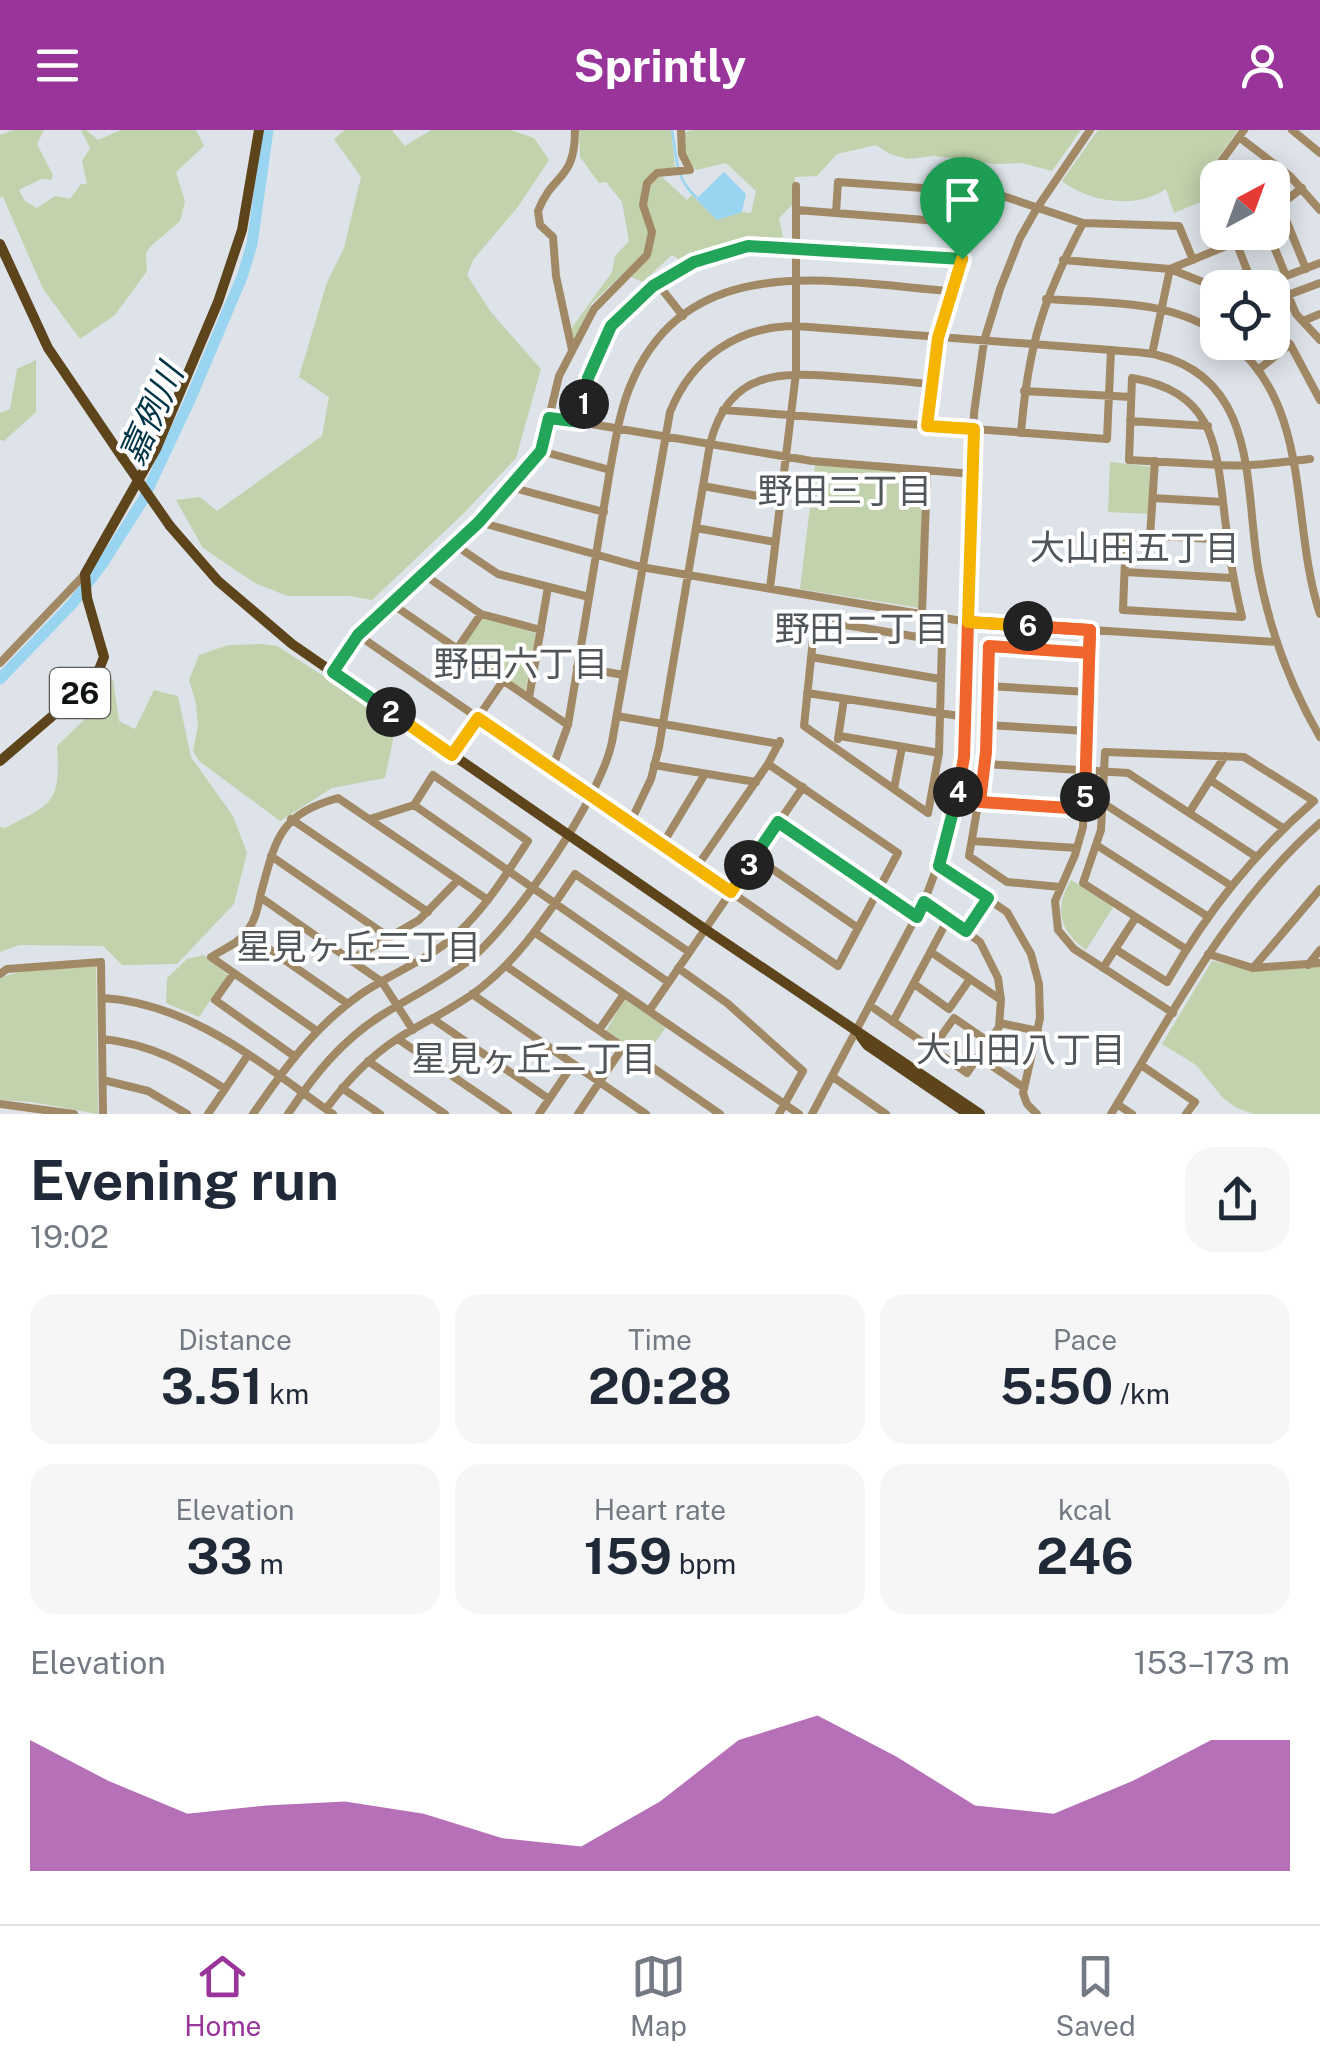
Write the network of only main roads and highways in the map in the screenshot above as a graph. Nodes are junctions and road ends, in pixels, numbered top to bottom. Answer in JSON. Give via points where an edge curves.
{"nodes":[{"id":1,"x":259,"y":130,"type":"edge"},
{"id":2,"x":0,"y":244,"type":"edge"},
{"id":3,"x":0,"y":761,"type":"edge"},
{"id":4,"x":857,"y":1032,"type":"junction"},
{"id":5,"x":968,"y":1114,"type":"edge"},
{"id":6,"x":980,"y":1114,"type":"edge"}],
"edges":[{"from":1,"to":3,"type":"main road","number":"26","via":[[242,230],[218,302],[156,449],[85,574],[104,657],[98,672]]},
{"from":2,"to":4,"type":"main road","bridge":true,"via":[[48,348],[170,526],[256,617]]},
{"from":4,"to":5,"type":"main road"},
{"from":4,"to":6,"type":"main road"}]}
